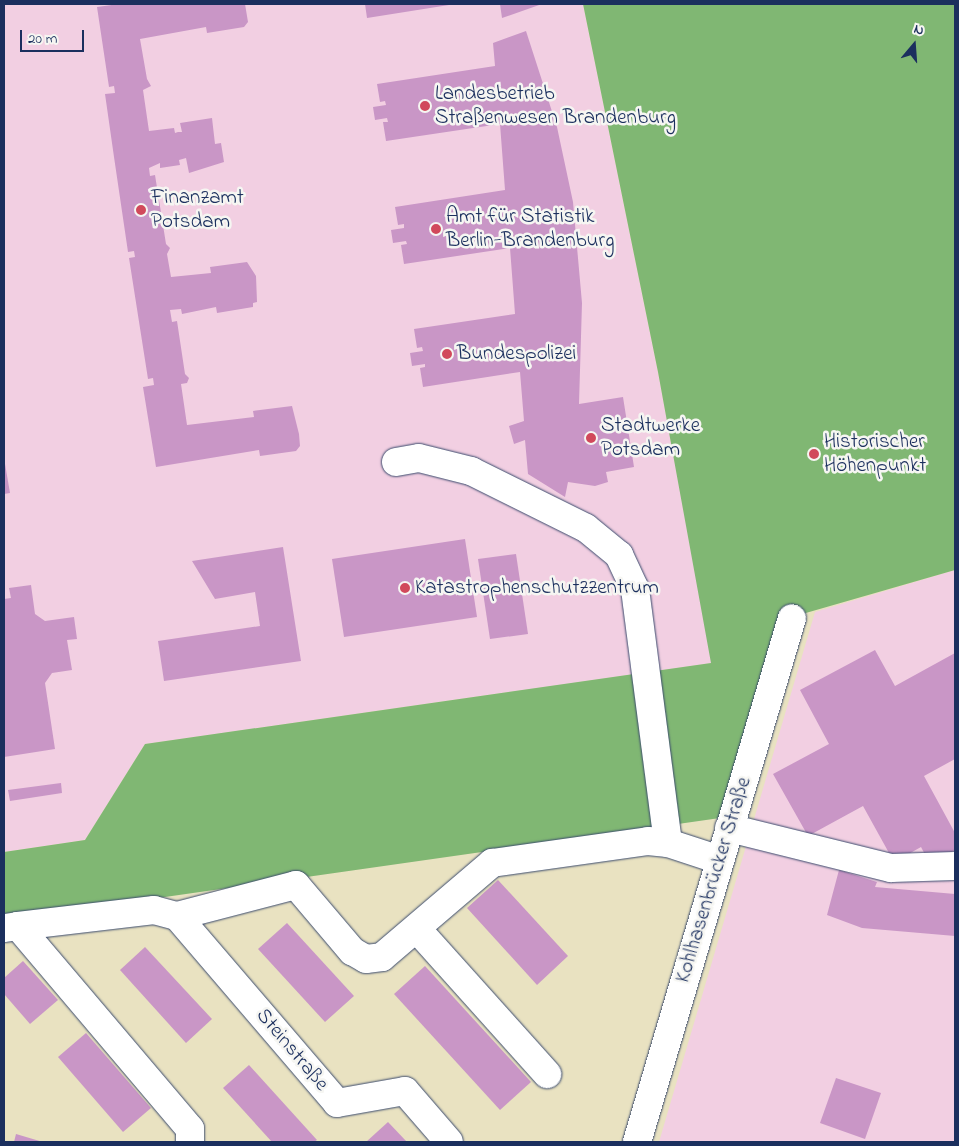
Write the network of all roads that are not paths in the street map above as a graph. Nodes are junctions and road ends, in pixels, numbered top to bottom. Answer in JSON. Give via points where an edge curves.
{"nodes":[{"id":1,"x":396,"y":462,"type":"dead end"},
{"id":2,"x":792,"y":618,"type":"dead end"},
{"id":3,"x":730,"y":828,"type":"junction"},
{"id":4,"x":668,"y":843,"type":"junction"},
{"id":5,"x":720,"y":860,"type":"junction"},
{"id":6,"x":955,"y":866,"type":"edge"},
{"id":7,"x":178,"y":916,"type":"junction"},
{"id":8,"x":11,"y":927,"type":"edge"},
{"id":9,"x":417,"y":929,"type":"junction"},
{"id":10,"x":546,"y":1074,"type":"dead end"},
{"id":11,"x":190,"y":1142,"type":"edge"},
{"id":12,"x":449,"y":1142,"type":"edge"},
{"id":13,"x":636,"y":1142,"type":"edge"}],
"edges":[{"from":1,"to":4,"type":"lane","via":[[419,458],[471,471],[586,528],[619,555],[635,589]]},
{"from":2,"to":3,"type":"lane","name":"Kohlhasenbrücker Straße"},
{"from":3,"to":5,"type":"lane","name":"Kohlhasenbrücker Straße"},
{"from":3,"to":6,"type":"lane","via":[[891,868]]},
{"from":4,"to":5,"type":"lane"},
{"from":4,"to":9,"type":"lane","via":[[648,841],[492,863]]},
{"from":5,"to":13,"type":"lane","name":"Kohlhasenbrücker Straße"},
{"from":7,"to":8,"type":"lane","via":[[154,910]]},
{"from":7,"to":9,"type":"lane","via":[[296,885],[352,952],[366,959],[382,957]]},
{"from":7,"to":12,"type":"lane","name":"Steinstraße","via":[[337,1103],[405,1091]]},
{"from":8,"to":11,"type":"lane","via":[[190,1129]]},
{"from":9,"to":10,"type":"lane"}]}
